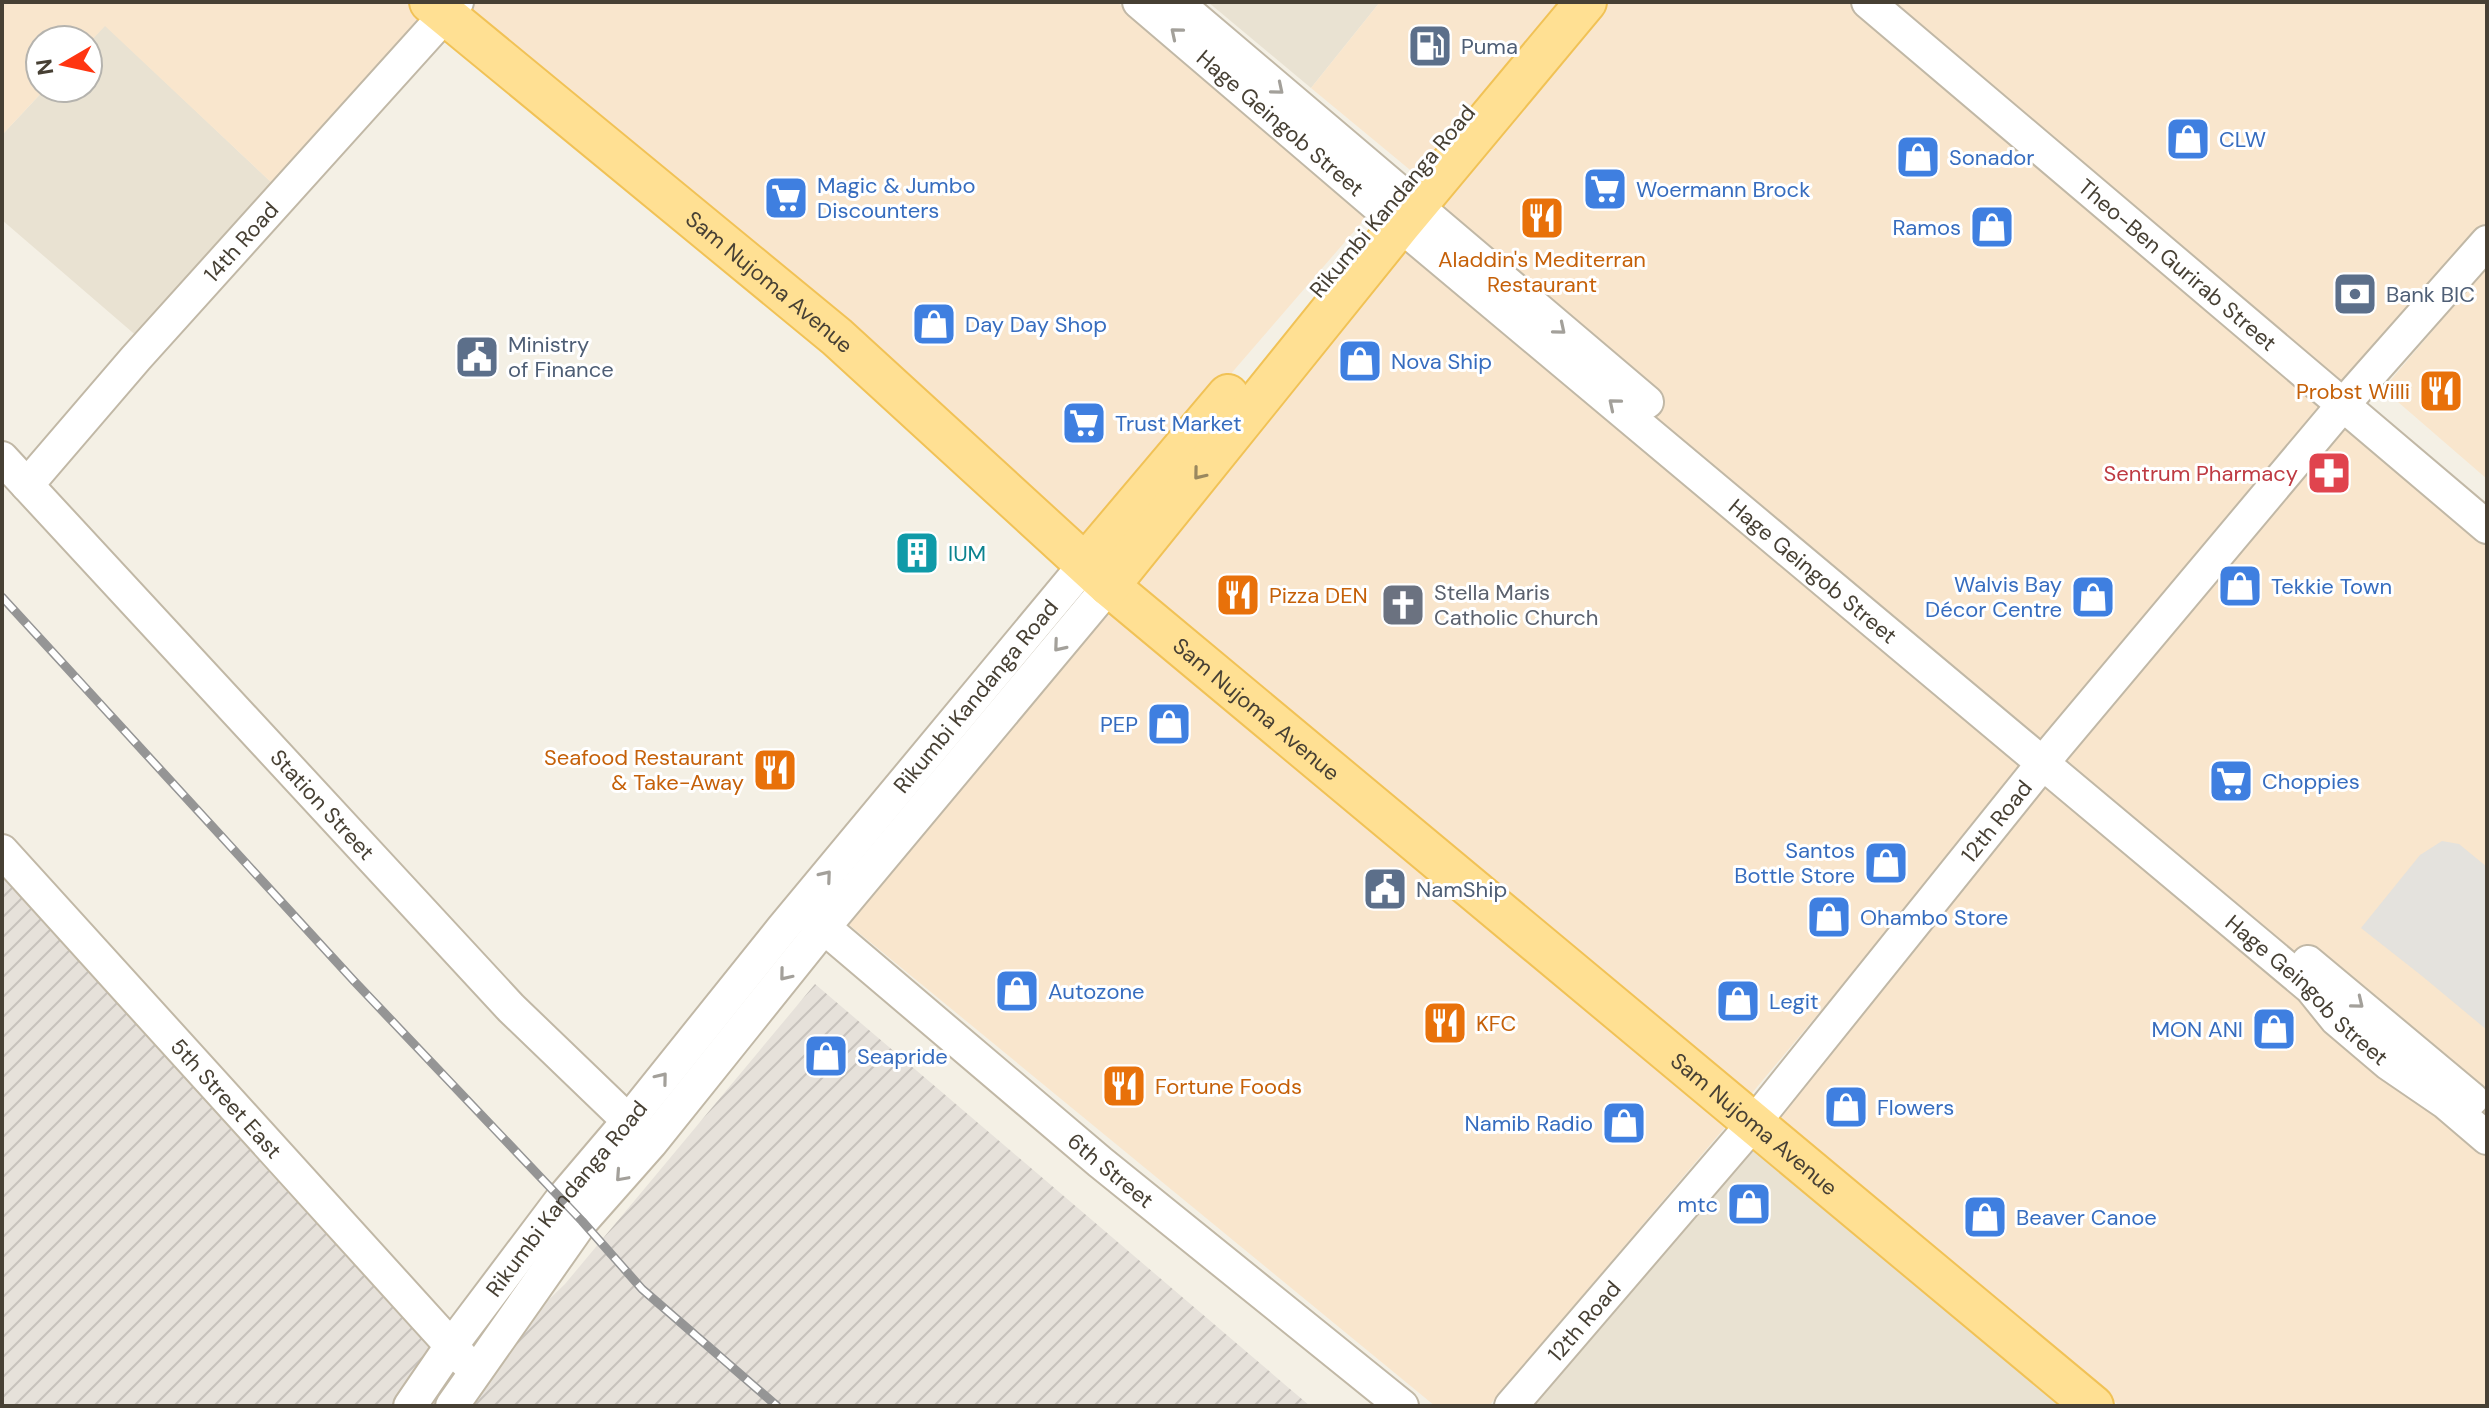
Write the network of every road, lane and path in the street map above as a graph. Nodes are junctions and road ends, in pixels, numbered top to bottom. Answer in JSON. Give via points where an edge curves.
{"nodes":[{"id":1,"x":1139,"y":2,"type":"edge"},
{"id":2,"x":1176,"y":2,"type":"edge"},
{"id":3,"x":1558,"y":2,"type":"edge"},
{"id":4,"x":1586,"y":2,"type":"edge"},
{"id":5,"x":1868,"y":2,"type":"edge"},
{"id":6,"x":1901,"y":2,"type":"edge"},
{"id":7,"x":444,"y":6,"type":"edge"},
{"id":8,"x":1400,"y":208,"type":"junction"},
{"id":9,"x":2487,"y":242,"type":"edge"},
{"id":10,"x":2349,"y":398,"type":"junction"},
{"id":11,"x":2,"y":458,"type":"edge"},
{"id":12,"x":27,"y":485,"type":"junction"},
{"id":13,"x":2487,"y":500,"type":"edge"},
{"id":14,"x":2487,"y":527,"type":"edge"},
{"id":15,"x":1098,"y":575,"type":"junction"},
{"id":16,"x":2049,"y":755,"type":"junction"},
{"id":17,"x":2,"y":851,"type":"edge"},
{"id":18,"x":813,"y":917,"type":"junction"},
{"id":19,"x":2487,"y":1112,"type":"edge"},
{"id":20,"x":1753,"y":1124,"type":"junction"},
{"id":21,"x":640,"y":1131,"type":"junction"},
{"id":22,"x":2487,"y":1138,"type":"edge"},
{"id":23,"x":451,"y":1346,"type":"junction"},
{"id":24,"x":475,"y":1372,"type":"junction"},
{"id":25,"x":410,"y":1406,"type":"edge"},
{"id":26,"x":452,"y":1406,"type":"edge"},
{"id":27,"x":1402,"y":1406,"type":"edge"},
{"id":28,"x":1511,"y":1406,"type":"edge"},
{"id":29,"x":2093,"y":1406,"type":"edge"}],
"edges":[{"from":8,"to":1,"type":"street","name":"Hage Geingob Street","one_way":true},
{"from":2,"to":8,"type":"street","name":"Hage Geingob Street","one_way":true},
{"from":3,"to":8,"type":"main road","name":"Rikumbi Kandanga Road"},
{"from":4,"to":8,"type":"main road","name":"Rikumbi Kandanga Road"},
{"from":5,"to":10,"type":"street","name":"Theo-Ben Gurirab Street"},
{"from":6,"to":10,"type":"street","name":"Theo-Ben Gurirab Street"},
{"from":7,"to":12,"type":"street","name":"14th Road"},
{"from":7,"to":15,"type":"main road","name":"Sam Nujoma Avenue","via":[[837,337]]},
{"from":8,"to":15,"type":"main road","name":"Rikumbi Kandanga Road"},
{"from":8,"to":16,"type":"street","name":"Hage Geingob Street"},
{"from":9,"to":10,"type":"street","name":"12th Road"},
{"from":10,"to":13,"type":"street","name":"Theo-Ben Gurirab Street"},
{"from":10,"to":14,"type":"street","name":"Theo-Ben Gurirab Street"},
{"from":10,"to":16,"type":"street","name":"12th Road"},
{"from":11,"to":12,"type":"street","name":"Station Street"},
{"from":12,"to":21,"type":"street","name":"Station Street","via":[[511,1008]]},
{"from":15,"to":18,"type":"street","name":"Rikumbi Kandanga Road"},
{"from":15,"to":20,"type":"main road","name":"Sam Nujoma Avenue"},
{"from":16,"to":19,"type":"street","name":"Hage Geingob Street","one_way":true},
{"from":16,"to":20,"type":"street","name":"12th Road"},
{"from":16,"to":22,"type":"street","name":"Hage Geingob Street","via":[[2311,988],[2336,1019]]},
{"from":17,"to":23,"type":"street","name":"5th Street East"},
{"from":18,"to":21,"type":"street","name":"Rikumbi Kandanga Road"},
{"from":18,"to":27,"type":"street","name":"6th Street","via":[[1100,1162]]},
{"from":20,"to":28,"type":"street","name":"12th Road"},
{"from":20,"to":29,"type":"main road","name":"Sam Nujoma Avenue"},
{"from":21,"to":23,"type":"street","name":"Rikumbi Kandanga Road","via":[[561,1200]]},
{"from":21,"to":24,"type":"street","name":"Rikumbi Kandanga Road","one_way":true},
{"from":23,"to":24,"type":"street","name":"5th Street East"},
{"from":23,"to":25,"type":"street","name":"Rikumbi Kandanga Road"},
{"from":24,"to":26,"type":"street","name":"Rikumbi Kandanga Road"}]}
